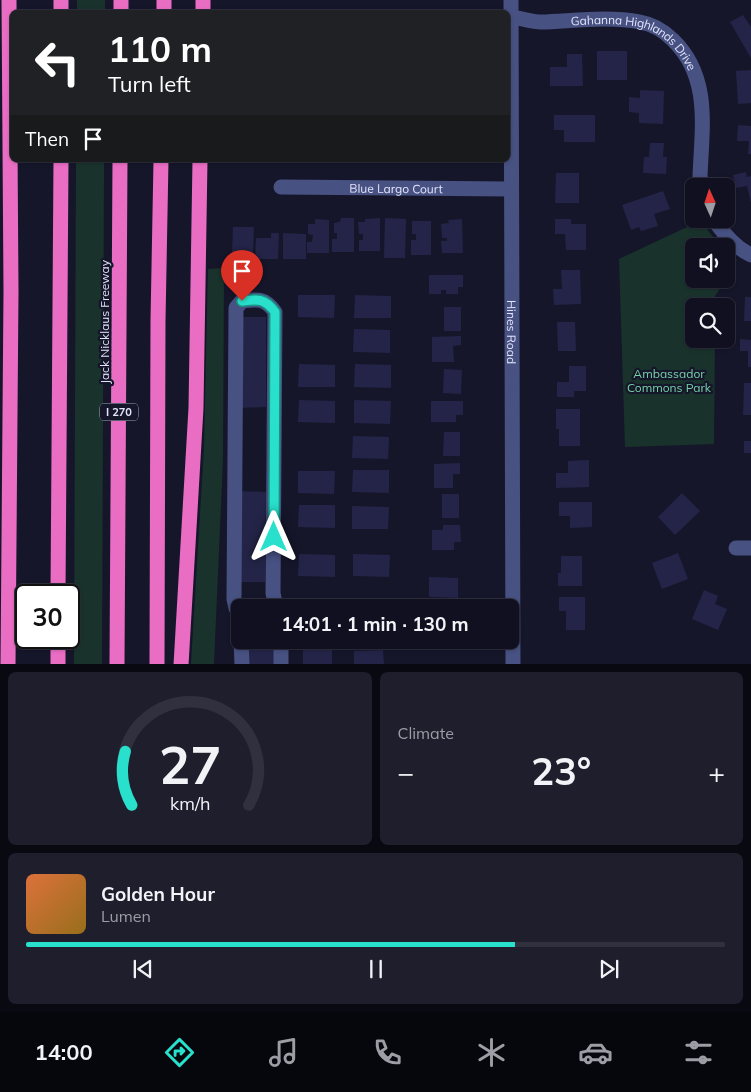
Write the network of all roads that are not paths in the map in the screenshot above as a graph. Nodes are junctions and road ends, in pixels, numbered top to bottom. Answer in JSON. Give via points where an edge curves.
{"nodes":[{"id":1,"x":9,"y":0,"type":"edge"},
{"id":2,"x":510,"y":17,"type":"edge"},
{"id":3,"x":510,"y":74,"type":"edge"},
{"id":4,"x":10,"y":146,"type":"edge"},
{"id":5,"x":10,"y":162,"type":"edge"},
{"id":6,"x":60,"y":162,"type":"edge"},
{"id":7,"x":120,"y":162,"type":"edge"},
{"id":8,"x":161,"y":162,"type":"edge"},
{"id":9,"x":200,"y":162,"type":"edge"},
{"id":10,"x":700,"y":178,"type":"edge"},
{"id":11,"x":281,"y":187,"type":"dead end"},
{"id":12,"x":512,"y":189,"type":"junction"},
{"id":13,"x":720,"y":228,"type":"edge"},
{"id":14,"x":751,"y":254,"type":"edge"},
{"id":15,"x":0,"y":569,"type":"edge"},
{"id":16,"x":58,"y":584,"type":"edge"},
{"id":17,"x":234,"y":599,"type":"edge"},
{"id":18,"x":274,"y":599,"type":"edge"},
{"id":19,"x":511,"y":599,"type":"edge"},
{"id":20,"x":58,"y":649,"type":"edge"},
{"id":21,"x":241,"y":649,"type":"edge"},
{"id":22,"x":281,"y":649,"type":"edge"},
{"id":23,"x":512,"y":649,"type":"edge"},
{"id":24,"x":1,"y":664,"type":"edge"},
{"id":25,"x":8,"y":664,"type":"edge"},
{"id":26,"x":58,"y":664,"type":"edge"},
{"id":27,"x":117,"y":664,"type":"edge"},
{"id":28,"x":157,"y":664,"type":"edge"},
{"id":29,"x":180,"y":664,"type":"edge"},
{"id":30,"x":242,"y":664,"type":"edge"},
{"id":31,"x":281,"y":664,"type":"edge"},
{"id":32,"x":513,"y":664,"type":"edge"}],
"edges":[{"from":1,"to":4,"type":"highway"},
{"from":2,"to":10,"type":"street","name":"Gahanna Highlands Drive","via":[[538,22],[620,20],[641,22],[664,31],[692,64],[699,84],[703,106]]},
{"from":3,"to":12,"type":"street","name":"Hines Road"},
{"from":5,"to":25,"type":"highway"},
{"from":6,"to":16,"type":"highway"},
{"from":7,"to":27,"type":"highway","name":"Jack Nicklaus Freeway","number":"I 270"},
{"from":8,"to":28,"type":"highway"},
{"from":9,"to":29,"type":"highway","via":[[196,408]]},
{"from":11,"to":12,"type":"street","name":"Blue Largo Court"},
{"from":12,"to":19,"type":"street","name":"Hines Road"},
{"from":13,"to":14,"type":"street","via":[[740,249]]},
{"from":15,"to":24,"type":"highway"},
{"from":17,"to":18,"type":"street","via":[[236,308],[242,301],[258,299],[269,303],[275,312]]},
{"from":20,"to":26,"type":"highway"},
{"from":21,"to":30,"type":"street"},
{"from":22,"to":31,"type":"street"},
{"from":23,"to":32,"type":"street","name":"Hines Road"}]}
